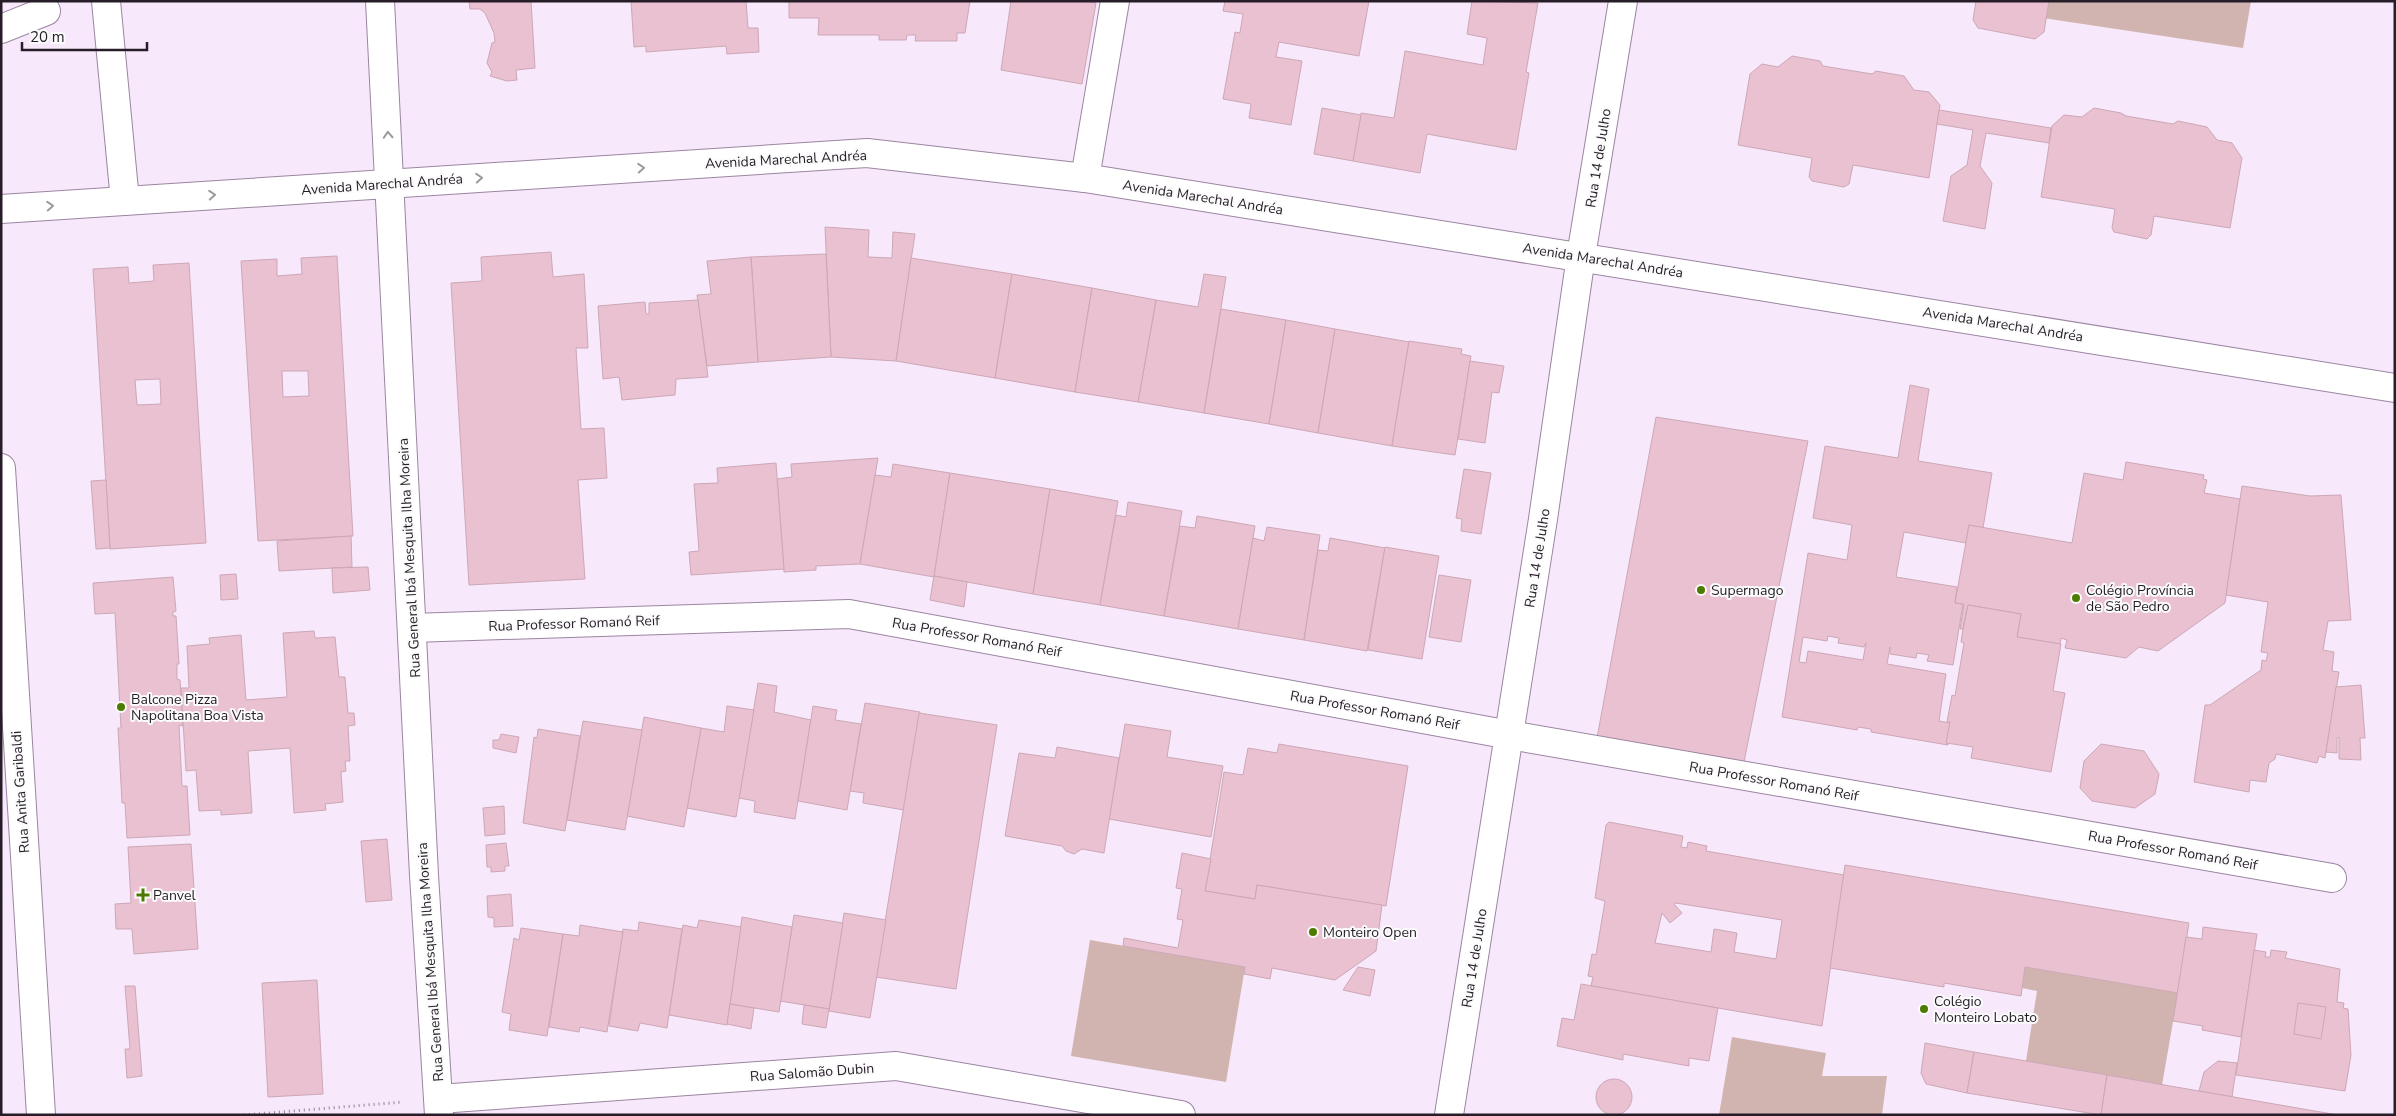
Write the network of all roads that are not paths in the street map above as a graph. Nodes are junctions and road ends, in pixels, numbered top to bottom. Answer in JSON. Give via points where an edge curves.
{"nodes":[{"id":1,"x":106,"y":1,"type":"edge"},
{"id":2,"x":380,"y":1,"type":"edge"},
{"id":3,"x":1115,"y":1,"type":"edge"},
{"id":4,"x":1624,"y":1,"type":"edge"},
{"id":5,"x":46,"y":11,"type":"dead end"},
{"id":6,"x":1,"y":29,"type":"edge"},
{"id":7,"x":1085,"y":178,"type":"junction"},
{"id":8,"x":391,"y":184,"type":"junction"},
{"id":9,"x":125,"y":201,"type":"junction"},
{"id":10,"x":1,"y":209,"type":"edge"},
{"id":11,"x":1582,"y":256,"type":"junction"},
{"id":12,"x":2395,"y":388,"type":"edge"},
{"id":13,"x":1,"y":468,"type":"edge"},
{"id":14,"x":412,"y":628,"type":"junction"},
{"id":15,"x":7,"y":674,"type":"edge"},
{"id":16,"x":1510,"y":735,"type":"junction"},
{"id":17,"x":2332,"y":878,"type":"dead end"},
{"id":18,"x":439,"y":1107,"type":"edge"},
{"id":19,"x":40,"y":1115,"type":"edge"},
{"id":20,"x":1181,"y":1115,"type":"edge"},
{"id":21,"x":1449,"y":1115,"type":"edge"}],
"edges":[{"from":1,"to":9,"type":"street"},
{"from":8,"to":2,"type":"street","name":"Rua General Ibá Mesquita Ilha Moreira","one_way":true},
{"from":3,"to":7,"type":"street"},
{"from":4,"to":11,"type":"street","name":"Rua 14 de Julho"},
{"from":5,"to":6,"type":"street"},
{"from":8,"to":7,"type":"street","name":"Avenida Marechal Andréa","one_way":true,"via":[[867,153]]},
{"from":7,"to":11,"type":"street","name":"Avenida Marechal Andréa"},
{"from":9,"to":8,"type":"street","name":"Avenida Marechal Andréa","one_way":true},
{"from":8,"to":14,"type":"street","name":"Rua General Ibá Mesquita Ilha Moreira"},
{"from":10,"to":9,"type":"street","name":"Avenida Marechal Andréa","one_way":true},
{"from":11,"to":12,"type":"street","name":"Avenida Marechal Andréa"},
{"from":11,"to":16,"type":"street","name":"Rua 14 de Julho"},
{"from":13,"to":15,"type":"street","name":"Rua Anita Garibaldi"},
{"from":14,"to":16,"type":"street","name":"Rua Professor Romanó Reif","via":[[848,614]]},
{"from":14,"to":18,"type":"street","name":"Rua General Ibá Mesquita Ilha Moreira"},
{"from":15,"to":19,"type":"street","name":"Rua Anita Garibaldi"},
{"from":16,"to":17,"type":"street","name":"Rua Professor Romanó Reif"},
{"from":16,"to":21,"type":"street","name":"Rua 14 de Julho"},
{"from":18,"to":20,"type":"street","name":"Rua Salomão Dubin","via":[[896,1066]]}]}
